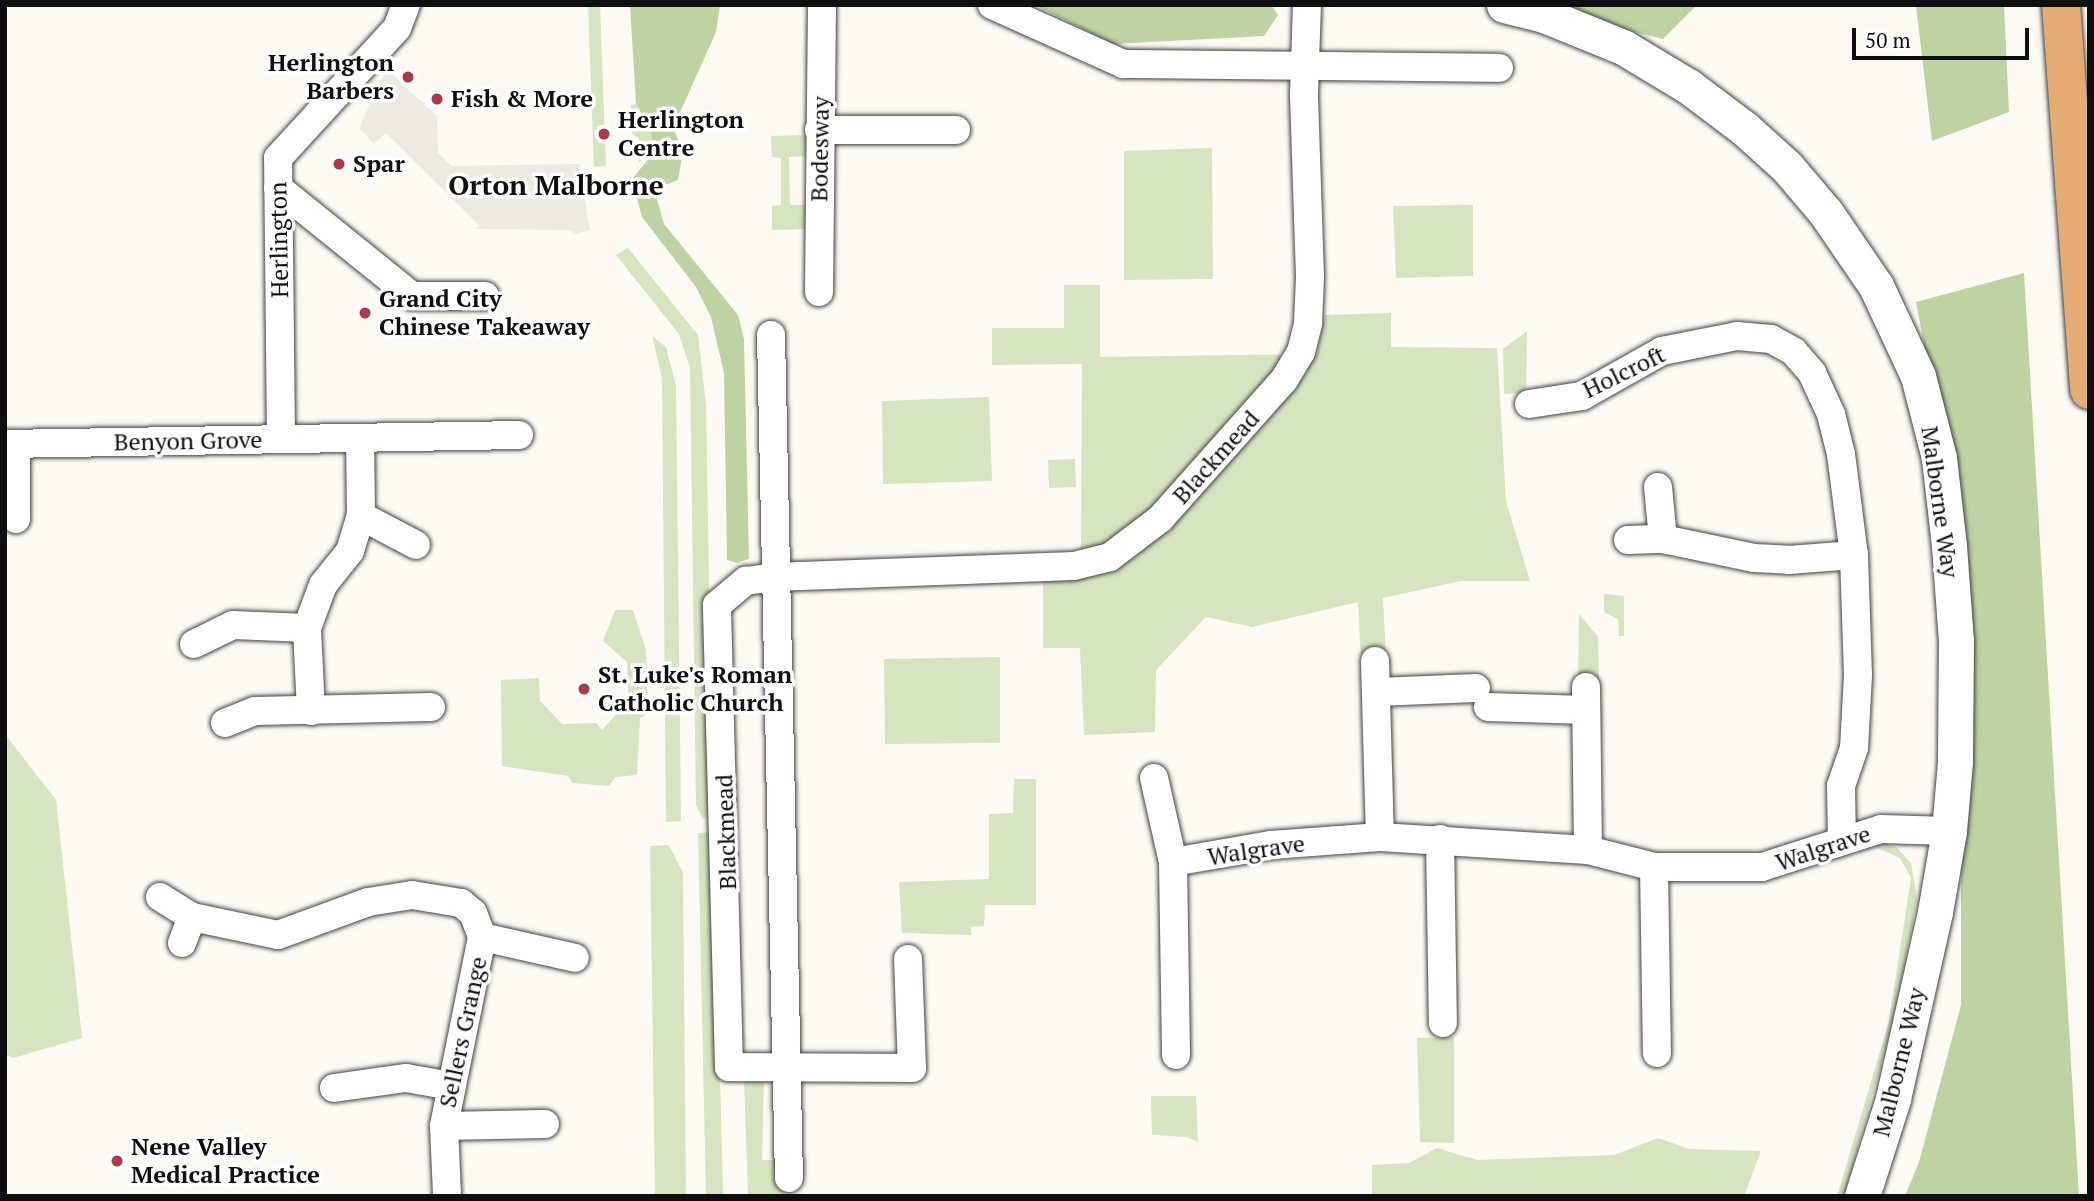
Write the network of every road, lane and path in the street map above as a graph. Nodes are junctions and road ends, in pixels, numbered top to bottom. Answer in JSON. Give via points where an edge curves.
{"nodes":[{"id":1,"x":406,"y":5,"type":"edge"},
{"id":2,"x":822,"y":5,"type":"edge"},
{"id":3,"x":992,"y":5,"type":"edge"},
{"id":4,"x":1307,"y":5,"type":"edge"},
{"id":5,"x":1504,"y":5,"type":"edge"},
{"id":6,"x":2060,"y":5,"type":"edge"},
{"id":7,"x":1304,"y":65,"type":"junction"},
{"id":8,"x":1499,"y":68,"type":"dead end"},
{"id":9,"x":819,"y":130,"type":"junction"},
{"id":10,"x":956,"y":130,"type":"dead end"},
{"id":11,"x":278,"y":188,"type":"junction"},
{"id":12,"x":819,"y":292,"type":"dead end"},
{"id":13,"x":485,"y":296,"type":"dead end"},
{"id":14,"x":771,"y":335,"type":"dead end"},
{"id":15,"x":2089,"y":390,"type":"edge"},
{"id":16,"x":1529,"y":404,"type":"dead end"},
{"id":17,"x":519,"y":435,"type":"dead end"},
{"id":18,"x":360,"y":438,"type":"junction"},
{"id":19,"x":281,"y":439,"type":"junction"},
{"id":20,"x":10,"y":444,"type":"edge"},
{"id":21,"x":1658,"y":487,"type":"dead end"},
{"id":22,"x":361,"y":516,"type":"junction"},
{"id":23,"x":16,"y":519,"type":"dead end"},
{"id":24,"x":1663,"y":539,"type":"junction"},
{"id":25,"x":1628,"y":540,"type":"dead end"},
{"id":26,"x":416,"y":545,"type":"dead end"},
{"id":27,"x":1854,"y":555,"type":"junction"},
{"id":28,"x":775,"y":577,"type":"junction"},
{"id":29,"x":307,"y":628,"type":"junction"},
{"id":30,"x":194,"y":644,"type":"dead end"},
{"id":31,"x":1375,"y":661,"type":"dead end"},
{"id":32,"x":1377,"y":692,"type":"junction"},
{"id":33,"x":431,"y":707,"type":"dead end"},
{"id":34,"x":311,"y":711,"type":"junction"},
{"id":35,"x":225,"y":723,"type":"dead end"},
{"id":36,"x":1154,"y":778,"type":"dead end"},
{"id":37,"x":1950,"y":831,"type":"junction"},
{"id":38,"x":1380,"y":837,"type":"junction"},
{"id":39,"x":1440,"y":839,"type":"junction"},
{"id":40,"x":1842,"y":841,"type":"junction"},
{"id":41,"x":1588,"y":850,"type":"junction"},
{"id":42,"x":1173,"y":862,"type":"junction"},
{"id":43,"x":1654,"y":867,"type":"junction"},
{"id":44,"x":160,"y":897,"type":"dead end"},
{"id":45,"x":192,"y":917,"type":"junction"},
{"id":46,"x":482,"y":937,"type":"junction"},
{"id":47,"x":182,"y":943,"type":"dead end"},
{"id":48,"x":575,"y":958,"type":"dead end"},
{"id":49,"x":908,"y":959,"type":"dead end"},
{"id":50,"x":1443,"y":1023,"type":"dead end"},
{"id":51,"x":1657,"y":1054,"type":"dead end"},
{"id":52,"x":1176,"y":1055,"type":"dead end"},
{"id":53,"x":786,"y":1066,"type":"junction"},
{"id":54,"x":451,"y":1086,"type":"junction"},
{"id":55,"x":334,"y":1088,"type":"dead end"},
{"id":56,"x":545,"y":1124,"type":"dead end"},
{"id":57,"x":444,"y":1126,"type":"junction"},
{"id":58,"x":789,"y":1178,"type":"dead end"},
{"id":59,"x":447,"y":1196,"type":"edge"},
{"id":60,"x":1862,"y":1196,"type":"edge"}],
"edges":[{"from":1,"to":11,"type":"street","name":"Herlington","via":[[397,28],[278,158]]},
{"from":2,"to":9,"type":"street","name":"Bodesway"},
{"from":3,"to":7,"type":"street","via":[[1123,64]]},
{"from":4,"to":7,"type":"street","name":"Blackmead"},
{"from":5,"to":37,"type":"street","name":"Malborne Way","via":[[1544,15],[1623,47],[1688,86],[1787,167],[1826,213],[1876,286],[1918,376],[1939,458],[1955,627]]},
{"from":6,"to":15,"type":"highway"},
{"from":7,"to":8,"type":"street"},
{"from":7,"to":28,"type":"street","name":"Blackmead","via":[[1310,277],[1301,352],[1284,380],[1160,519],[1110,557],[1074,566]]},
{"from":9,"to":10,"type":"street"},
{"from":9,"to":12,"type":"street","name":"Bodesway"},
{"from":11,"to":13,"type":"street","via":[[412,296]]},
{"from":11,"to":19,"type":"street","name":"Herlington"},
{"from":14,"to":28,"type":"street"},
{"from":16,"to":27,"type":"street","name":"Holcroft","via":[[1582,396],[1662,351],[1696,341],[1737,336],[1771,339],[1794,352],[1812,373],[1831,414]]},
{"from":17,"to":18,"type":"street","name":"Benyon Grove"},
{"from":18,"to":19,"type":"street","name":"Benyon Grove"},
{"from":18,"to":22,"type":"street"},
{"from":19,"to":20,"type":"street","name":"Benyon Grove"},
{"from":20,"to":23,"type":"street","name":"Benyon Grove"},
{"from":21,"to":24,"type":"street"},
{"from":22,"to":26,"type":"street"},
{"from":22,"to":29,"type":"street","via":[[350,551],[323,585]]},
{"from":24,"to":25,"type":"street"},
{"from":24,"to":27,"type":"street","via":[[1789,561]]},
{"from":27,"to":40,"type":"street","name":"Holcroft","via":[[1858,675],[1854,748],[1841,786]]},
{"from":28,"to":53,"type":"street"},
{"from":28,"to":53,"type":"street","name":"Blackmead","via":[[746,581],[717,604],[729,1068]]},
{"from":29,"to":30,"type":"street","via":[[233,625]]},
{"from":29,"to":34,"type":"street"},
{"from":31,"to":32,"type":"street"},
{"from":32,"to":38,"type":"street"},
{"from":32,"to":41,"type":"street","via":[[1586,699]]},
{"from":33,"to":34,"type":"street"},
{"from":34,"to":35,"type":"street","via":[[255,710]]},
{"from":36,"to":42,"type":"street","name":"Walgrave"},
{"from":37,"to":40,"type":"street","name":"Walgrave","via":[[1881,830]]},
{"from":37,"to":60,"type":"street","name":"Malborne Way","via":[[1895,1087]]},
{"from":38,"to":39,"type":"street","name":"Walgrave"},
{"from":38,"to":42,"type":"street","name":"Walgrave","via":[[1271,845]]},
{"from":39,"to":41,"type":"street","name":"Walgrave"},
{"from":39,"to":50,"type":"street"},
{"from":40,"to":43,"type":"street","name":"Walgrave","via":[[1762,867]]},
{"from":41,"to":43,"type":"street","name":"Walgrave"},
{"from":42,"to":52,"type":"street","name":"Walgrave"},
{"from":43,"to":51,"type":"street"},
{"from":44,"to":45,"type":"street","name":"Sellers Grange"},
{"from":45,"to":46,"type":"street","name":"Sellers Grange","via":[[278,935],[368,902],[412,895],[461,903],[473,913]]},
{"from":45,"to":47,"type":"street"},
{"from":46,"to":48,"type":"street"},
{"from":46,"to":54,"type":"street","name":"Sellers Grange"},
{"from":49,"to":53,"type":"street","name":"Blackmead","via":[[912,1068]]},
{"from":53,"to":58,"type":"street"},
{"from":54,"to":55,"type":"street","via":[[405,1078]]},
{"from":54,"to":57,"type":"street","name":"Sellers Grange"},
{"from":56,"to":57,"type":"street"},
{"from":57,"to":59,"type":"street","name":"Sellers Grange"}]}
